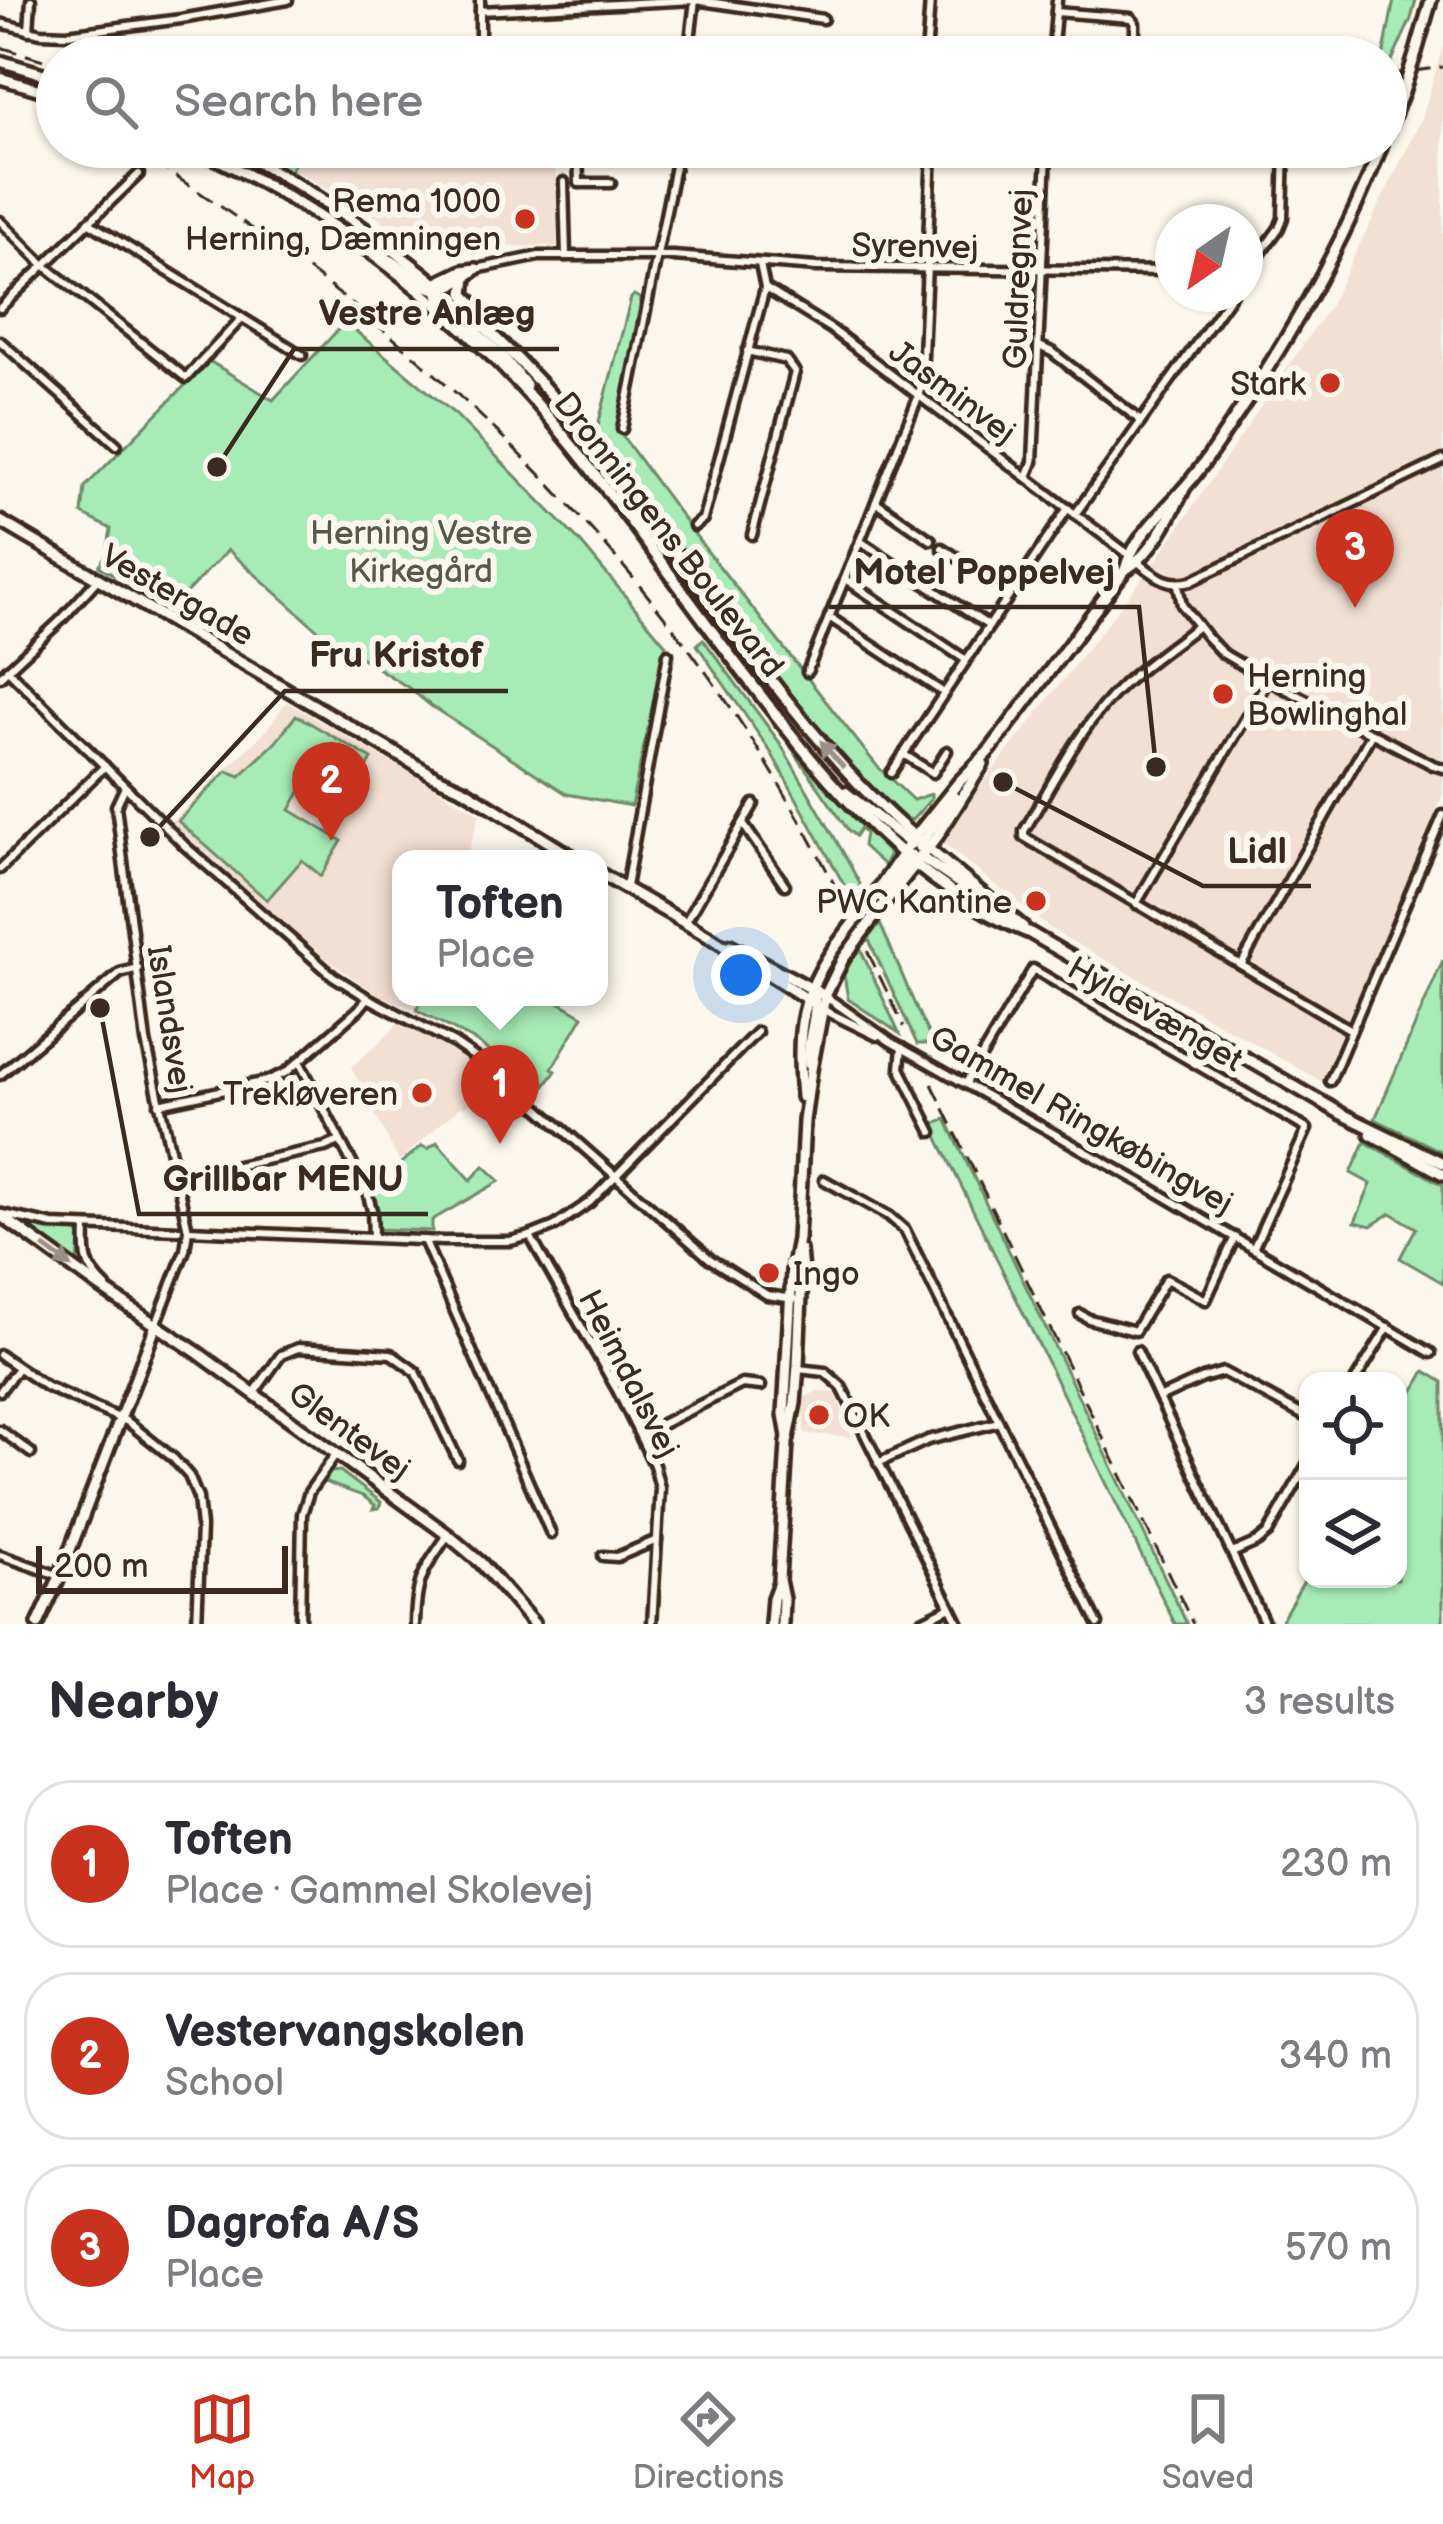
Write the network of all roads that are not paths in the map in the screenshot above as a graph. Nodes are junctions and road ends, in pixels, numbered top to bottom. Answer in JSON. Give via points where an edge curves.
{"nodes":[{"id":1,"x":31,"y":0,"type":"edge"},
{"id":2,"x":288,"y":0,"type":"edge"},
{"id":3,"x":480,"y":0,"type":"edge"},
{"id":4,"x":695,"y":0,"type":"edge"},
{"id":5,"x":930,"y":0,"type":"edge"},
{"id":6,"x":1057,"y":0,"type":"edge"},
{"id":7,"x":1431,"y":0,"type":"edge"},
{"id":8,"x":480,"y":11,"type":"junction"},
{"id":9,"x":1056,"y":12,"type":"junction"},
{"id":10,"x":823,"y":19,"type":"dead end"},
{"id":11,"x":0,"y":23,"type":"edge"},
{"id":12,"x":29,"y":31,"type":"junction"},
{"id":13,"x":480,"y":36,"type":"edge"},
{"id":14,"x":691,"y":36,"type":"edge"},
{"id":15,"x":927,"y":36,"type":"edge"},
{"id":16,"x":1054,"y":36,"type":"edge"},
{"id":17,"x":1135,"y":36,"type":"edge"},
{"id":18,"x":0,"y":61,"type":"edge"},
{"id":19,"x":36,"y":72,"type":"edge"},
{"id":20,"x":0,"y":78,"type":"edge"},
{"id":21,"x":1407,"y":80,"type":"edge"},
{"id":22,"x":36,"y":89,"type":"edge"},
{"id":23,"x":231,"y":168,"type":"edge"},
{"id":24,"x":268,"y":168,"type":"edge"},
{"id":25,"x":579,"y":168,"type":"edge"},
{"id":26,"x":675,"y":168,"type":"edge"},
{"id":27,"x":931,"y":168,"type":"edge"},
{"id":28,"x":1045,"y":168,"type":"edge"},
{"id":29,"x":1284,"y":168,"type":"edge"},
{"id":30,"x":1372,"y":168,"type":"edge"},
{"id":31,"x":139,"y":174,"type":"dead end"},
{"id":32,"x":564,"y":182,"type":"dead end"},
{"id":33,"x":611,"y":183,"type":"dead end"},
{"id":34,"x":0,"y":221,"type":"edge"},
{"id":35,"x":88,"y":222,"type":"junction"},
{"id":36,"x":1263,"y":250,"type":"edge"},
{"id":37,"x":370,"y":253,"type":"junction"},
{"id":38,"x":566,"y":256,"type":"junction"},
{"id":39,"x":657,"y":256,"type":"junction"},
{"id":40,"x":759,"y":263,"type":"junction"},
{"id":41,"x":44,"y":266,"type":"junction"},
{"id":42,"x":927,"y":270,"type":"junction"},
{"id":43,"x":1042,"y":271,"type":"junction"},
{"id":44,"x":1155,"y":271,"type":"edge"},
{"id":45,"x":471,"y":273,"type":"junction"},
{"id":46,"x":439,"y":288,"type":"junction"},
{"id":47,"x":765,"y":288,"type":"junction"},
{"id":48,"x":0,"y":308,"type":"edge"},
{"id":49,"x":1219,"y":312,"type":"edge"},
{"id":50,"x":242,"y":318,"type":"junction"},
{"id":51,"x":492,"y":333,"type":"junction"},
{"id":52,"x":0,"y":341,"type":"edge"},
{"id":53,"x":1039,"y":346,"type":"junction"},
{"id":54,"x":747,"y":351,"type":"junction"},
{"id":55,"x":302,"y":355,"type":"dead end"},
{"id":56,"x":919,"y":395,"type":"junction"},
{"id":57,"x":539,"y":406,"type":"junction"},
{"id":58,"x":1141,"y":421,"type":"junction"},
{"id":59,"x":622,"y":429,"type":"dead end"},
{"id":60,"x":117,"y":446,"type":"dead end"},
{"id":61,"x":1443,"y":460,"type":"edge"},
{"id":62,"x":1027,"y":477,"type":"junction"},
{"id":63,"x":876,"y":502,"type":"junction"},
{"id":64,"x":1072,"y":510,"type":"junction"},
{"id":65,"x":0,"y":521,"type":"edge"},
{"id":66,"x":694,"y":526,"type":"dead end"},
{"id":67,"x":752,"y":535,"type":"dead end"},
{"id":68,"x":931,"y":540,"type":"dead end"},
{"id":69,"x":860,"y":541,"type":"junction"},
{"id":70,"x":943,"y":548,"type":"dead end"},
{"id":71,"x":1133,"y":559,"type":"junction"},
{"id":72,"x":98,"y":579,"type":"junction"},
{"id":73,"x":844,"y":579,"type":"junction"},
{"id":74,"x":1178,"y":584,"type":"junction"},
{"id":75,"x":1012,"y":592,"type":"junction"},
{"id":76,"x":829,"y":617,"type":"junction"},
{"id":77,"x":989,"y":626,"type":"junction"},
{"id":78,"x":1198,"y":626,"type":"junction"},
{"id":79,"x":668,"y":654,"type":"dead end"},
{"id":80,"x":967,"y":660,"type":"junction"},
{"id":81,"x":7,"y":669,"type":"junction"},
{"id":82,"x":806,"y":672,"type":"dead end"},
{"id":83,"x":0,"y":676,"type":"edge"},
{"id":84,"x":1268,"y":680,"type":"junction"},
{"id":85,"x":944,"y":693,"type":"junction"},
{"id":86,"x":1372,"y":733,"type":"junction"},
{"id":87,"x":990,"y":750,"type":"junction"},
{"id":88,"x":947,"y":751,"type":"dead end"},
{"id":89,"x":903,"y":754,"type":"junction"},
{"id":90,"x":105,"y":766,"type":"junction"},
{"id":91,"x":1443,"y":768,"type":"edge"},
{"id":92,"x":890,"y":773,"type":"dead end"},
{"id":93,"x":125,"y":787,"type":"junction"},
{"id":94,"x":754,"y":804,"type":"dead end"},
{"id":95,"x":1443,"y":815,"type":"edge"},
{"id":96,"x":743,"y":823,"type":"junction"},
{"id":97,"x":562,"y":850,"type":"edge"},
{"id":98,"x":915,"y":851,"type":"junction"},
{"id":99,"x":0,"y":869,"type":"edge"},
{"id":100,"x":608,"y":878,"type":"edge"},
{"id":101,"x":785,"y":885,"type":"dead end"},
{"id":102,"x":626,"y":888,"type":"junction"},
{"id":103,"x":1136,"y":904,"type":"junction"},
{"id":104,"x":685,"y":922,"type":"junction"},
{"id":105,"x":1030,"y":933,"type":"junction"},
{"id":106,"x":1240,"y":965,"type":"junction"},
{"id":107,"x":138,"y":968,"type":"junction"},
{"id":108,"x":825,"y":995,"type":"junction"},
{"id":109,"x":368,"y":998,"type":"junction"},
{"id":110,"x":814,"y":1000,"type":"junction"},
{"id":111,"x":1351,"y":1030,"type":"junction"},
{"id":112,"x":757,"y":1032,"type":"dead end"},
{"id":113,"x":892,"y":1042,"type":"junction"},
{"id":114,"x":902,"y":1048,"type":"junction"},
{"id":115,"x":300,"y":1063,"type":"junction"},
{"id":116,"x":0,"y":1075,"type":"edge"},
{"id":117,"x":1330,"y":1081,"type":"dead end"},
{"id":118,"x":966,"y":1083,"type":"junction"},
{"id":119,"x":159,"y":1104,"type":"junction"},
{"id":120,"x":1342,"y":1114,"type":"junction"},
{"id":121,"x":804,"y":1121,"type":"junction"},
{"id":122,"x":932,"y":1132,"type":"dead end"},
{"id":123,"x":340,"y":1141,"type":"junction"},
{"id":124,"x":1443,"y":1163,"type":"edge"},
{"id":125,"x":1443,"y":1174,"type":"edge"},
{"id":126,"x":615,"y":1177,"type":"junction"},
{"id":127,"x":177,"y":1179,"type":"junction"},
{"id":128,"x":824,"y":1180,"type":"dead end"},
{"id":129,"x":0,"y":1214,"type":"edge"},
{"id":130,"x":86,"y":1227,"type":"junction"},
{"id":131,"x":178,"y":1230,"type":"dead end"},
{"id":132,"x":188,"y":1230,"type":"junction"},
{"id":133,"x":530,"y":1236,"type":"junction"},
{"id":134,"x":373,"y":1237,"type":"junction"},
{"id":135,"x":1235,"y":1238,"type":"junction"},
{"id":136,"x":424,"y":1240,"type":"junction"},
{"id":137,"x":1253,"y":1249,"type":"junction"},
{"id":138,"x":117,"y":1298,"type":"junction"},
{"id":139,"x":796,"y":1299,"type":"junction"},
{"id":140,"x":1080,"y":1314,"type":"dead end"},
{"id":141,"x":156,"y":1325,"type":"junction"},
{"id":142,"x":1388,"y":1327,"type":"junction"},
{"id":143,"x":1137,"y":1351,"type":"dead end"},
{"id":144,"x":1431,"y":1353,"type":"dead end"},
{"id":145,"x":0,"y":1354,"type":"edge"},
{"id":146,"x":18,"y":1368,"type":"junction"},
{"id":147,"x":792,"y":1369,"type":"junction"},
{"id":148,"x":1360,"y":1372,"type":"edge"},
{"id":149,"x":761,"y":1386,"type":"dead end"},
{"id":150,"x":0,"y":1391,"type":"edge"},
{"id":151,"x":254,"y":1393,"type":"junction"},
{"id":152,"x":1159,"y":1399,"type":"junction"},
{"id":153,"x":1299,"y":1413,"type":"edge"},
{"id":154,"x":122,"y":1419,"type":"junction"},
{"id":155,"x":999,"y":1422,"type":"junction"},
{"id":156,"x":0,"y":1430,"type":"edge"},
{"id":157,"x":640,"y":1435,"type":"junction"},
{"id":158,"x":31,"y":1453,"type":"dead end"},
{"id":159,"x":336,"y":1454,"type":"junction"},
{"id":160,"x":458,"y":1460,"type":"dead end"},
{"id":161,"x":878,"y":1464,"type":"junction"},
{"id":162,"x":1299,"y":1479,"type":"edge"},
{"id":163,"x":448,"y":1534,"type":"junction"},
{"id":164,"x":551,"y":1534,"type":"dead end"},
{"id":165,"x":657,"y":1540,"type":"junction"},
{"id":166,"x":1232,"y":1553,"type":"junction"},
{"id":167,"x":0,"y":1555,"type":"edge"},
{"id":168,"x":603,"y":1556,"type":"dead end"},
{"id":169,"x":60,"y":1576,"type":"junction"},
{"id":170,"x":779,"y":1580,"type":"junction"},
{"id":171,"x":950,"y":1607,"type":"junction"},
{"id":172,"x":1266,"y":1622,"type":"edge"},
{"id":173,"x":38,"y":1624,"type":"edge"},
{"id":174,"x":197,"y":1624,"type":"edge"},
{"id":175,"x":300,"y":1624,"type":"edge"},
{"id":176,"x":416,"y":1624,"type":"edge"},
{"id":177,"x":534,"y":1624,"type":"edge"},
{"id":178,"x":652,"y":1624,"type":"edge"},
{"id":179,"x":771,"y":1624,"type":"edge"},
{"id":180,"x":782,"y":1624,"type":"edge"},
{"id":181,"x":916,"y":1624,"type":"edge"},
{"id":182,"x":959,"y":1624,"type":"edge"},
{"id":183,"x":1098,"y":1624,"type":"edge"}],
"edges":[{"from":1,"to":12,"type":"street"},
{"from":2,"to":12,"type":"street","via":[[105,31]]},
{"from":3,"to":8,"type":"street"},
{"from":4,"to":8,"type":"street"},
{"from":4,"to":10,"type":"street"},
{"from":4,"to":14,"type":"street"},
{"from":5,"to":15,"type":"street"},
{"from":6,"to":9,"type":"street"},
{"from":7,"to":21,"type":"main road","bridge":true},
{"from":8,"to":13,"type":"street"},
{"from":9,"to":16,"type":"street"},
{"from":9,"to":17,"type":"street","via":[[1131,18]]},
{"from":11,"to":12,"type":"street"},
{"from":18,"to":19,"type":"main road"},
{"from":20,"to":22,"type":"main road","bridge":true},
{"from":23,"to":37,"type":"main road","name":"Dronningens Boulevard"},
{"from":24,"to":46,"type":"main road","name":"Dronningens Boulevard","via":[[342,212]]},
{"from":25,"to":33,"type":"street","via":[[580,183]]},
{"from":26,"to":39,"type":"street"},
{"from":27,"to":42,"type":"street"},
{"from":28,"to":43,"type":"street","name":"Guldregnvej"},
{"from":29,"to":36,"type":"street","via":[[1283,218]]},
{"from":30,"to":71,"type":"main road","via":[[1263,376]]},
{"from":31,"to":35,"type":"street"},
{"from":32,"to":38,"type":"street"},
{"from":34,"to":41,"type":"street"},
{"from":35,"to":41,"type":"street"},
{"from":35,"to":50,"type":"street"},
{"from":37,"to":46,"type":"main road"},
{"from":37,"to":57,"type":"main road","name":"Dronningens Boulevard","via":[[440,308]]},
{"from":38,"to":39,"type":"street","name":"Syrenvej"},
{"from":38,"to":45,"type":"street","name":"Syrenvej"},
{"from":39,"to":40,"type":"street","name":"Syrenvej"},
{"from":39,"to":59,"type":"street"},
{"from":40,"to":42,"type":"street","name":"Syrenvej"},
{"from":40,"to":47,"type":"street"},
{"from":41,"to":48,"type":"street"},
{"from":41,"to":50,"type":"street","via":[[186,378]]},
{"from":42,"to":43,"type":"street","name":"Syrenvej"},
{"from":42,"to":56,"type":"street"},
{"from":43,"to":44,"type":"street","name":"Syrenvej"},
{"from":43,"to":53,"type":"street","name":"Guldregnvej"},
{"from":45,"to":46,"type":"main road"},
{"from":45,"to":51,"type":"main road","via":[[464,294]]},
{"from":46,"to":51,"type":"main road","name":"Dronningens Boulevard"},
{"from":46,"to":57,"type":"main road"},
{"from":47,"to":54,"type":"street"},
{"from":47,"to":56,"type":"street","name":"Jasminvej"},
{"from":49,"to":58,"type":"street"},
{"from":50,"to":55,"type":"street"},
{"from":98,"to":51,"type":"main road","name":"Dronningens Boulevard","one_way":true,"via":[[753,661],[585,435]]},
{"from":52,"to":60,"type":"street"},
{"from":53,"to":58,"type":"street"},
{"from":53,"to":62,"type":"street","name":"Guldregnvej"},
{"from":54,"to":66,"type":"street","via":[[703,519]]},
{"from":54,"to":67,"type":"street","via":[[786,360],[795,372]]},
{"from":56,"to":62,"type":"street","name":"Jasminvej"},
{"from":56,"to":63,"type":"street"},
{"from":57,"to":98,"type":"main road","name":"Dronningens Boulevard","via":[[830,782]]},
{"from":58,"to":64,"type":"street"},
{"from":61,"to":74,"type":"street"},
{"from":62,"to":64,"type":"street","name":"Jasminvej"},
{"from":63,"to":68,"type":"street"},
{"from":63,"to":69,"type":"street"},
{"from":64,"to":71,"type":"street","name":"Jasminvej"},
{"from":64,"to":75,"type":"street"},
{"from":65,"to":72,"type":"main road","name":"Vestergade"},
{"from":69,"to":73,"type":"street"},
{"from":69,"to":77,"type":"street"},
{"from":70,"to":75,"type":"street"},
{"from":71,"to":74,"type":"street","name":"Jasminvej"},
{"from":71,"to":87,"type":"main road"},
{"from":72,"to":81,"type":"street"},
{"from":72,"to":97,"type":"main road","name":"Vestergade"},
{"from":73,"to":76,"type":"street"},
{"from":73,"to":80,"type":"street"},
{"from":74,"to":78,"type":"street"},
{"from":75,"to":77,"type":"street"},
{"from":76,"to":82,"type":"street"},
{"from":76,"to":85,"type":"street"},
{"from":77,"to":80,"type":"street"},
{"from":78,"to":84,"type":"street"},
{"from":78,"to":103,"type":"street","via":[[1103,707],[1024,831]]},
{"from":79,"to":102,"type":"street"},
{"from":80,"to":85,"type":"street"},
{"from":81,"to":83,"type":"street"},
{"from":81,"to":90,"type":"street"},
{"from":84,"to":86,"type":"street"},
{"from":84,"to":103,"type":"street"},
{"from":85,"to":89,"type":"street"},
{"from":86,"to":91,"type":"street"},
{"from":86,"to":106,"type":"street"},
{"from":87,"to":98,"type":"main road"},
{"from":87,"to":98,"type":"main road","via":[[968,791]]},
{"from":88,"to":89,"type":"street","via":[[933,773]]},
{"from":89,"to":92,"type":"street"},
{"from":90,"to":93,"type":"street"},
{"from":90,"to":99,"type":"street"},
{"from":93,"to":107,"type":"street","name":"Islandsvej","via":[[116,806]]},
{"from":93,"to":109,"type":"street","via":[[332,976]]},
{"from":94,"to":96,"type":"street"},
{"from":95,"to":111,"type":"street"},
{"from":96,"to":101,"type":"street"},
{"from":96,"to":104,"type":"street"},
{"from":98,"to":105,"type":"main road","name":"Dronningens Boulevard"},
{"from":98,"to":105,"type":"main road","name":"Dronningens Boulevard","via":[[992,918]]},
{"from":98,"to":108,"type":"main road","bridge":true},
{"from":98,"to":110,"type":"main road","bridge":true,"via":[[832,951]]},
{"from":100,"to":102,"type":"main road"},
{"from":102,"to":104,"type":"main road"},
{"from":103,"to":106,"type":"street"},
{"from":104,"to":110,"type":"main road"},
{"from":105,"to":120,"type":"main road","name":"Dronningens Boulevard"},
{"from":106,"to":111,"type":"street"},
{"from":107,"to":116,"type":"street","via":[[119,973]]},
{"from":107,"to":119,"type":"street","name":"Islandsvej"},
{"from":108,"to":110,"type":"main road"},
{"from":108,"to":113,"type":"street","name":"Gammel Ringkøbingvej"},
{"from":109,"to":115,"type":"street"},
{"from":109,"to":126,"type":"street","via":[[454,1042],[514,1085]]},
{"from":110,"to":113,"type":"street","name":"Gammel Ringkøbingvej"},
{"from":110,"to":121,"type":"main road"},
{"from":110,"to":121,"type":"main road","via":[[799,1035]]},
{"from":111,"to":117,"type":"street"},
{"from":112,"to":126,"type":"street"},
{"from":113,"to":114,"type":"street","name":"Gammel Ringkøbingvej"},
{"from":114,"to":118,"type":"street","name":"Gammel Ringkøbingvej"},
{"from":114,"to":122,"type":"street","name":"Gammel Ringkøbingvej","via":[[900,1068]]},
{"from":115,"to":119,"type":"street","via":[[267,1081]]},
{"from":115,"to":123,"type":"street"},
{"from":118,"to":135,"type":"street","name":"Gammel Ringkøbingvej"},
{"from":118,"to":137,"type":"street","name":"Hyldevænget","via":[[1033,968],[1307,1130]]},
{"from":119,"to":127,"type":"street","name":"Islandsvej"},
{"from":120,"to":124,"type":"main road","name":"Dronningens Boulevard"},
{"from":120,"to":125,"type":"main road","name":"Dronningens Boulevard"},
{"from":121,"to":139,"type":"main road"},
{"from":123,"to":127,"type":"street"},
{"from":123,"to":134,"type":"street","via":[[367,1192]]},
{"from":126,"to":133,"type":"street","via":[[580,1210]]},
{"from":126,"to":139,"type":"street","via":[[710,1259],[767,1295]]},
{"from":127,"to":132,"type":"street","name":"Islandsvej"},
{"from":128,"to":155,"type":"street","via":[[905,1230]]},
{"from":129,"to":130,"type":"street"},
{"from":129,"to":138,"type":"main road","name":"Glentevej","one_way":true},
{"from":130,"to":131,"type":"street"},
{"from":130,"to":138,"type":"street","name":"Glentevej","via":[[85,1257]]},
{"from":132,"to":134,"type":"street"},
{"from":132,"to":141,"type":"street","name":"Islandsvej"},
{"from":133,"to":136,"type":"street"},
{"from":133,"to":157,"type":"street","name":"Heimdalsvej"},
{"from":134,"to":136,"type":"street"},
{"from":135,"to":137,"type":"street","name":"Gammel Ringkøbingvej"},
{"from":135,"to":140,"type":"street","name":"Gammel Ringkøbingvej","via":[[1206,1300],[1166,1279],[1135,1331]]},
{"from":136,"to":164,"type":"street"},
{"from":137,"to":142,"type":"street","name":"Gammel Ringkøbingvej"},
{"from":138,"to":141,"type":"main road","name":"Glentevej"},
{"from":139,"to":147,"type":"main road"},
{"from":141,"to":151,"type":"main road","name":"Glentevej"},
{"from":141,"to":154,"type":"main road"},
{"from":142,"to":144,"type":"street","name":"Gammel Ringkøbingvej"},
{"from":142,"to":148,"type":"street"},
{"from":143,"to":152,"type":"street"},
{"from":145,"to":146,"type":"street"},
{"from":146,"to":150,"type":"street"},
{"from":146,"to":154,"type":"street"},
{"from":147,"to":161,"type":"street","via":[[835,1379]]},
{"from":147,"to":170,"type":"main road"},
{"from":149,"to":157,"type":"street","via":[[742,1384]]},
{"from":151,"to":159,"type":"main road","name":"Glentevej"},
{"from":151,"to":160,"type":"street","via":[[281,1355],[298,1348],[391,1354],[416,1372]]},
{"from":152,"to":153,"type":"street","via":[[1223,1372]]},
{"from":152,"to":166,"type":"street"},
{"from":154,"to":169,"type":"main road"},
{"from":154,"to":174,"type":"street","via":[[173,1458],[198,1498]]},
{"from":155,"to":161,"type":"street","via":[[928,1440]]},
{"from":155,"to":183,"type":"street"},
{"from":156,"to":158,"type":"street"},
{"from":157,"to":165,"type":"street","name":"Heimdalsvej","via":[[659,1488]]},
{"from":159,"to":163,"type":"main road","name":"Glentevej"},
{"from":159,"to":175,"type":"street","via":[[302,1514]]},
{"from":161,"to":171,"type":"street"},
{"from":162,"to":166,"type":"street","via":[[1268,1533]]},
{"from":163,"to":176,"type":"street","via":[[422,1571]]},
{"from":163,"to":177,"type":"main road","name":"Glentevej"},
{"from":165,"to":168,"type":"street"},
{"from":165,"to":178,"type":"street","name":"Heimdalsvej"},
{"from":166,"to":172,"type":"street"},
{"from":167,"to":169,"type":"street"},
{"from":169,"to":173,"type":"main road"},
{"from":170,"to":179,"type":"main road"},
{"from":170,"to":180,"type":"main road"},
{"from":171,"to":181,"type":"street"},
{"from":171,"to":182,"type":"street"}]}
